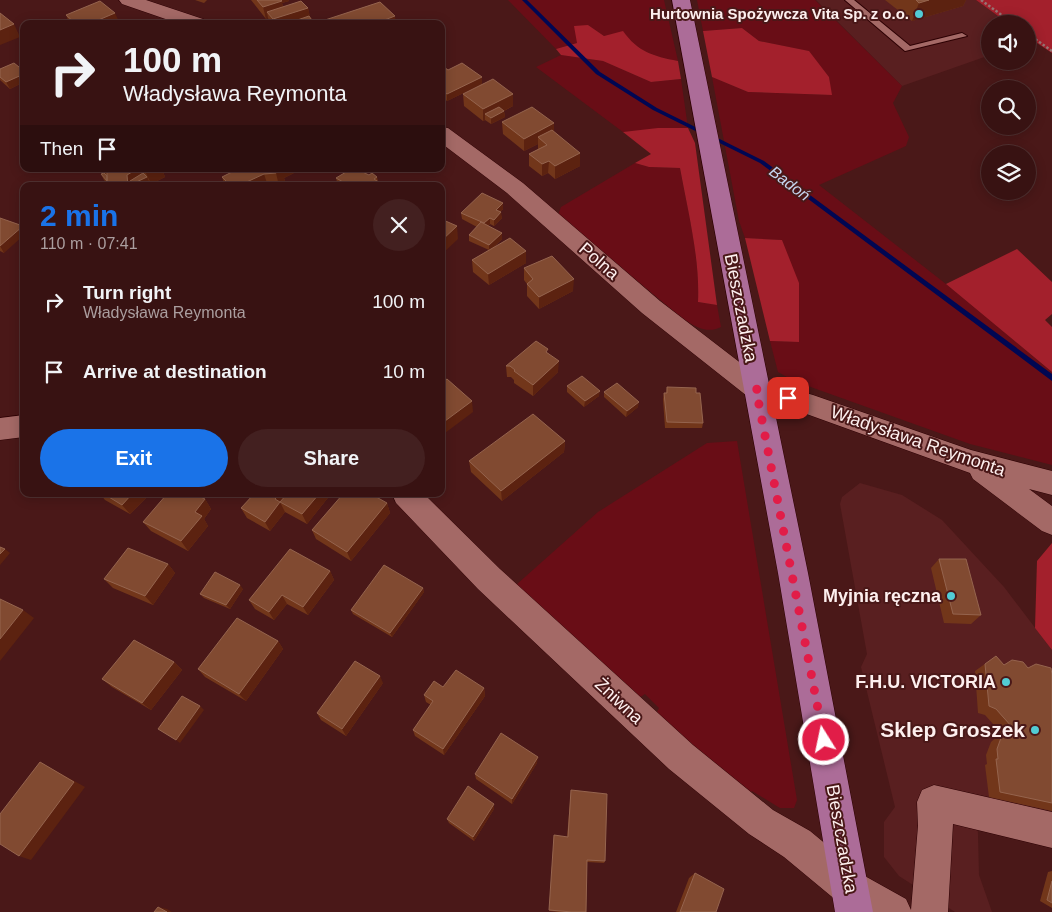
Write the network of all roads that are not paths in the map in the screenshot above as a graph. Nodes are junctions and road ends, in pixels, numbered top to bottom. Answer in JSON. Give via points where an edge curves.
{"nodes":[{"id":1,"x":128,"y":0,"type":"edge"},
{"id":2,"x":681,"y":0,"type":"edge"},
{"id":3,"x":849,"y":0,"type":"edge"},
{"id":4,"x":187,"y":20,"type":"edge"},
{"id":5,"x":962,"y":36,"type":"dead end"},
{"id":6,"x":445,"y":136,"type":"edge"},
{"id":7,"x":756,"y":389,"type":"junction"},
{"id":8,"x":20,"y":426,"type":"edge"},
{"id":9,"x":0,"y":429,"type":"edge"},
{"id":10,"x":971,"y":462,"type":"junction"},
{"id":11,"x":1052,"y":483,"type":"edge"},
{"id":12,"x":409,"y":497,"type":"edge"},
{"id":13,"x":1052,"y":522,"type":"edge"},
{"id":14,"x":1052,"y":830,"type":"edge"},
{"id":15,"x":852,"y":900,"type":"edge"},
{"id":16,"x":893,"y":912,"type":"edge"},
{"id":17,"x":929,"y":912,"type":"edge"}],
"edges":[{"from":1,"to":4,"type":"street"},
{"from":2,"to":7,"type":"main road","name":"Bieszczadzka"},
{"from":3,"to":5,"type":"lane","via":[[908,49]]},
{"from":6,"to":7,"type":"street","name":"Polna","via":[[515,188],[659,313]]},
{"from":7,"to":10,"type":"street","name":"Władysława Reymonta","via":[[804,402]]},
{"from":7,"to":15,"type":"main road","name":"Bieszczadzka"},
{"from":8,"to":9,"type":"street"},
{"from":10,"to":11,"type":"street","name":"Władysława Reymonta"},
{"from":10,"to":13,"type":"street"},
{"from":12,"to":15,"type":"street","name":"Żniwna","via":[[489,579],[681,757],[761,822],[797,844]]},
{"from":14,"to":17,"type":"street","via":[[934,802],[936,826]]},
{"from":15,"to":16,"type":"street","name":"Żniwna"}]}
